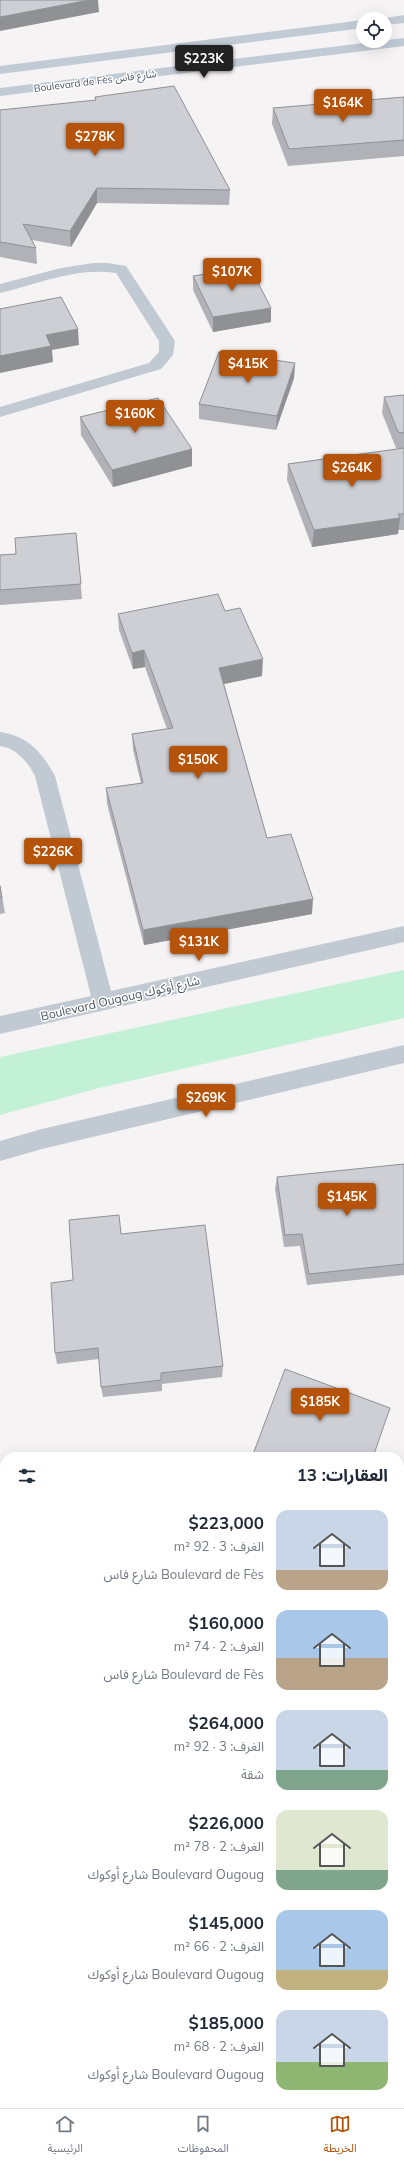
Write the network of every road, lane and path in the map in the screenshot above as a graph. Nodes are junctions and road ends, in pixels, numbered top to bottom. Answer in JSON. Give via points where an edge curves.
{"nodes":[{"id":1,"x":404,"y":19,"type":"edge"},
{"id":2,"x":392,"y":20,"type":"edge"},
{"id":3,"x":356,"y":25,"type":"edge"},
{"id":4,"x":404,"y":42,"type":"edge"},
{"id":5,"x":0,"y":70,"type":"edge"},
{"id":6,"x":0,"y":92,"type":"edge"},
{"id":7,"x":0,"y":290,"type":"edge"},
{"id":8,"x":0,"y":412,"type":"edge"},
{"id":9,"x":0,"y":738,"type":"edge"},
{"id":10,"x":404,"y":934,"type":"edge"},
{"id":11,"x":103,"y":1001,"type":"junction"},
{"id":12,"x":0,"y":1025,"type":"edge"},
{"id":13,"x":404,"y":1054,"type":"edge"},
{"id":14,"x":0,"y":1151,"type":"edge"}],
"edges":[{"from":1,"to":2,"type":"main road"},
{"from":3,"to":5,"type":"main road","name":"Boulevard de Fès شارع فاس"},
{"from":4,"to":6,"type":"main road","name":"Boulevard de Fès شارع فاس"},
{"from":7,"to":8,"type":"street","via":[[87,268],[111,266],[121,270],[167,341],[168,349],[156,366]]},
{"from":9,"to":11,"type":"street","via":[[9,739],[36,758],[45,776]]},
{"from":10,"to":11,"type":"street","name":"Boulevard Ougoug شارع أوكوك"},
{"from":11,"to":12,"type":"street","name":"Boulevard Ougoug شارع أوكوك"},
{"from":13,"to":14,"type":"street"}]}
